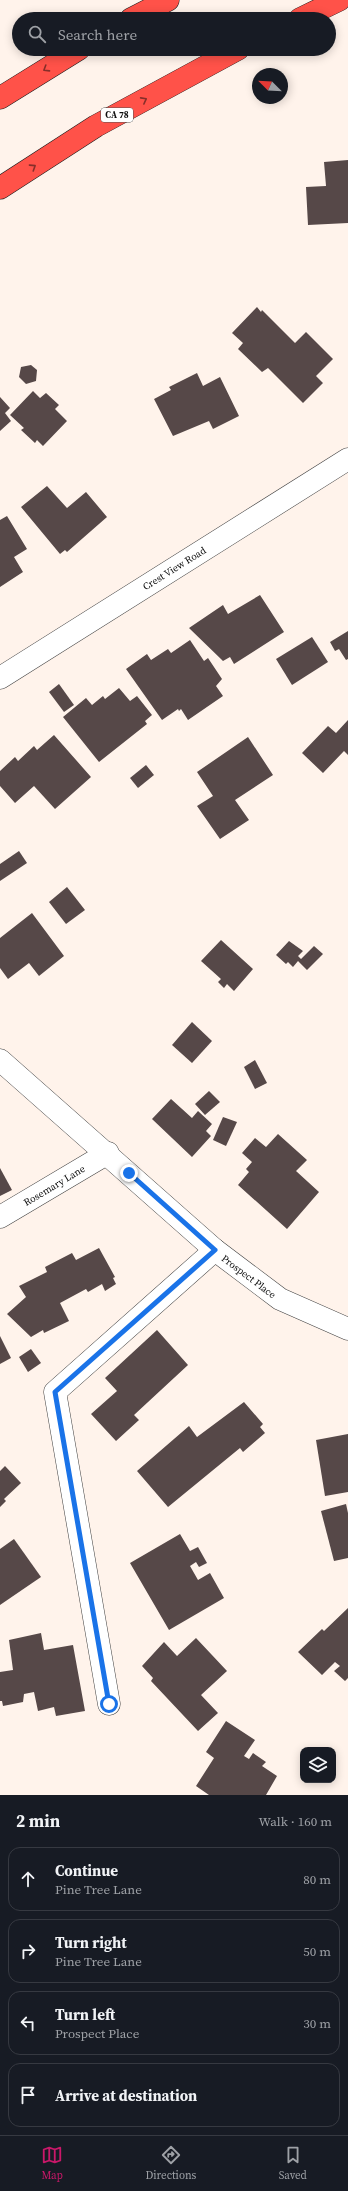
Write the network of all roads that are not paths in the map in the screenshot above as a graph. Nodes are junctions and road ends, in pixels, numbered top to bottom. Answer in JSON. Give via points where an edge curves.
{"nodes":[{"id":1,"x":168,"y":0,"type":"edge"},
{"id":2,"x":339,"y":0,"type":"edge"},
{"id":3,"x":145,"y":12,"type":"edge"},
{"id":4,"x":314,"y":12,"type":"edge"},
{"id":5,"x":68,"y":56,"type":"edge"},
{"id":6,"x":225,"y":56,"type":"edge"},
{"id":7,"x":0,"y":98,"type":"edge"},
{"id":8,"x":0,"y":188,"type":"edge"},
{"id":9,"x":348,"y":459,"type":"edge"},
{"id":10,"x":0,"y":678,"type":"edge"},
{"id":11,"x":0,"y":1060,"type":"edge"},
{"id":12,"x":108,"y":1153,"type":"junction"},
{"id":13,"x":0,"y":1217,"type":"edge"},
{"id":14,"x":215,"y":1250,"type":"junction"},
{"id":15,"x":348,"y":1329,"type":"edge"},
{"id":16,"x":109,"y":1704,"type":"dead end"}],
"edges":[{"from":1,"to":3,"type":"highway"},
{"from":2,"to":4,"type":"highway"},
{"from":5,"to":7,"type":"highway","one_way":true},
{"from":8,"to":6,"type":"highway","number":"CA 78","one_way":true,"via":[[96,126]]},
{"from":9,"to":10,"type":"street","name":"Crest View Road"},
{"from":11,"to":12,"type":"street","name":"Prospect Place"},
{"from":12,"to":13,"type":"street","name":"Rosemary Lane"},
{"from":12,"to":14,"type":"street","name":"Prospect Place"},
{"from":14,"to":15,"type":"street","name":"Prospect Place","via":[[280,1299]]},
{"from":14,"to":16,"type":"street","via":[[55,1392]]}]}
